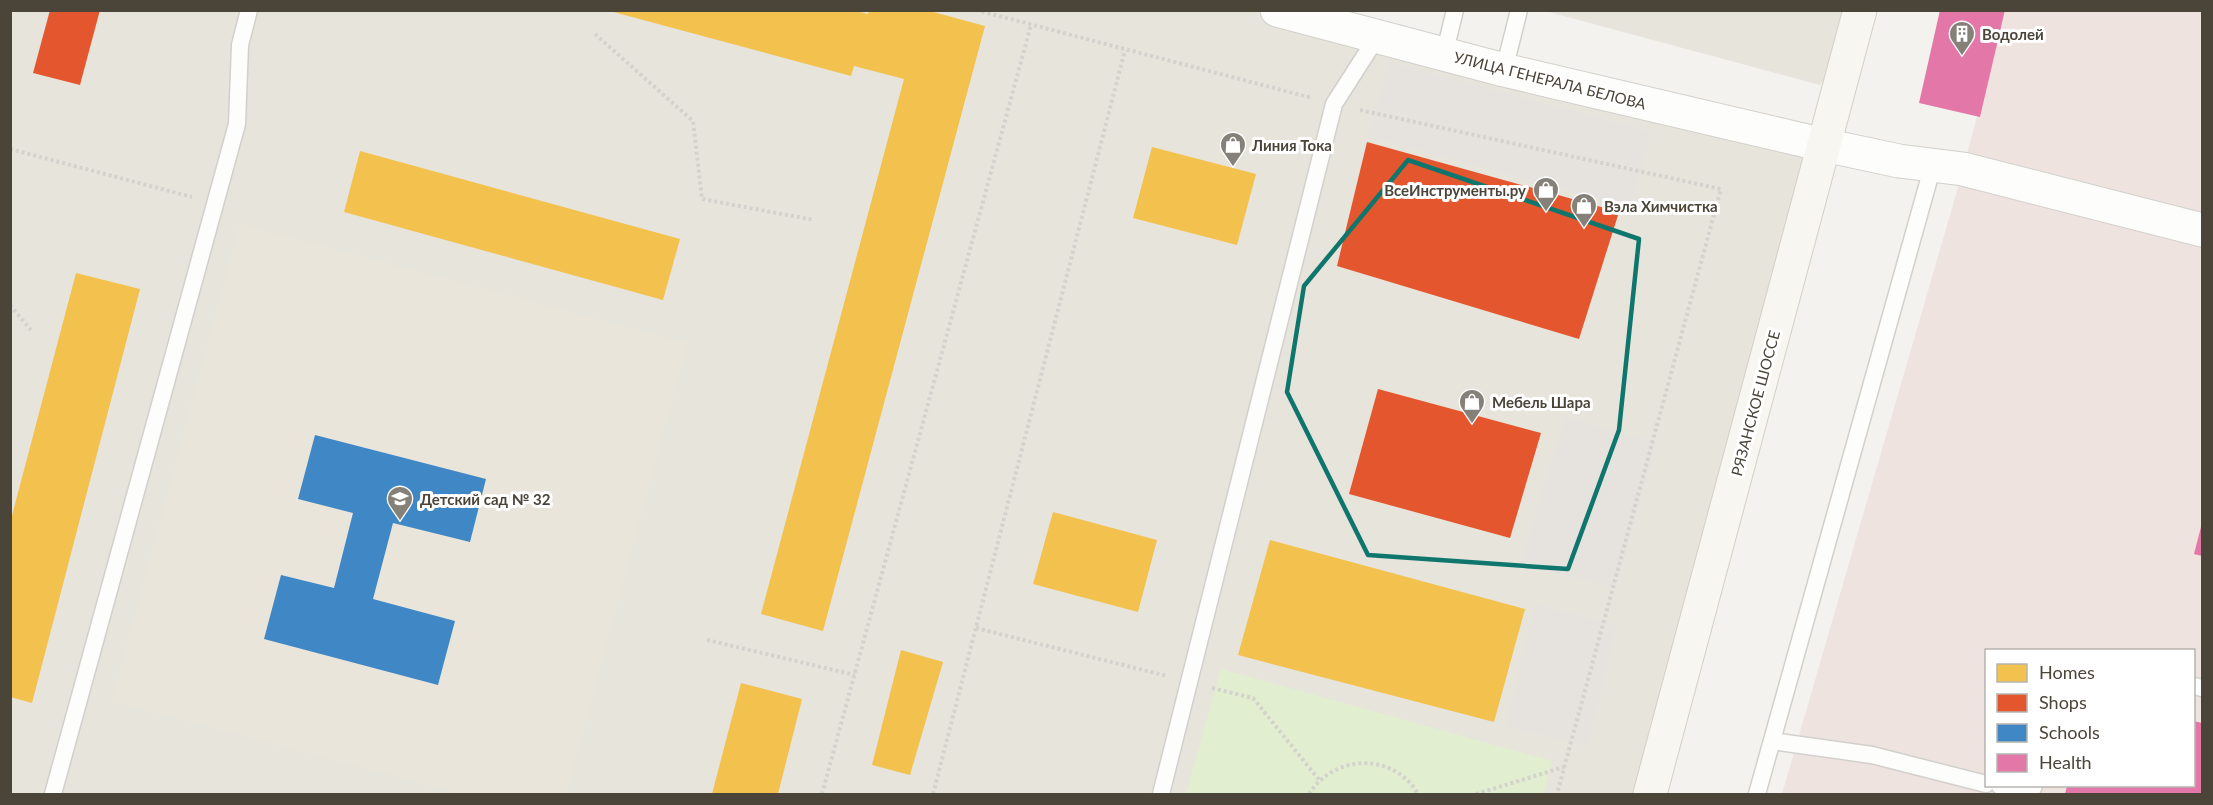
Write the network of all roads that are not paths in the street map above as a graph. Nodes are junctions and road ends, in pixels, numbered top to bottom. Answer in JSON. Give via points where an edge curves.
{"nodes":[{"id":1,"x":249,"y":10,"type":"edge"},
{"id":2,"x":1277,"y":10,"type":"edge"},
{"id":3,"x":1455,"y":10,"type":"edge"},
{"id":4,"x":1519,"y":10,"type":"edge"},
{"id":5,"x":1860,"y":10,"type":"edge"},
{"id":6,"x":1377,"y":37,"type":"junction"},
{"id":7,"x":1444,"y":55,"type":"junction"},
{"id":8,"x":1504,"y":70,"type":"junction"},
{"id":9,"x":1824,"y":145,"type":"junction"},
{"id":10,"x":1933,"y":165,"type":"junction"},
{"id":11,"x":2202,"y":230,"type":"edge"},
{"id":12,"x":1772,"y":741,"type":"junction"},
{"id":13,"x":1985,"y":784,"type":"edge"},
{"id":14,"x":2008,"y":787,"type":"edge"},
{"id":15,"x":2034,"y":787,"type":"edge"},
{"id":16,"x":53,"y":795,"type":"edge"},
{"id":17,"x":1161,"y":795,"type":"edge"},
{"id":18,"x":1650,"y":795,"type":"edge"},
{"id":19,"x":1757,"y":795,"type":"edge"}],
"edges":[{"from":1,"to":16,"type":"lane","via":[[240,45],[237,124]]},
{"from":2,"to":6,"type":"street","name":"УЛИЦА ГЕНЕРАЛА БЕЛОВА"},
{"from":3,"to":7,"type":"lane"},
{"from":4,"to":8,"type":"lane"},
{"from":5,"to":9,"type":"main road","name":"РЯЗАНСКОЕ ШОССЕ"},
{"from":6,"to":7,"type":"street","name":"УЛИЦА ГЕНЕРАЛА БЕЛОВА"},
{"from":6,"to":17,"type":"lane","via":[[1334,104]]},
{"from":7,"to":8,"type":"street","name":"УЛИЦА ГЕНЕРАЛА БЕЛОВА"},
{"from":8,"to":9,"type":"street","name":"УЛИЦА ГЕНЕРАЛА БЕЛОВА"},
{"from":9,"to":10,"type":"street","name":"УЛИЦА ГЕНЕРАЛА БЕЛОВА"},
{"from":9,"to":18,"type":"main road","name":"РЯЗАНСКОЕ ШОССЕ"},
{"from":10,"to":11,"type":"street","name":"УЛИЦА ГЕНЕРАЛА БЕЛОВА","via":[[1963,169]]},
{"from":10,"to":12,"type":"lane"},
{"from":12,"to":13,"type":"lane","via":[[1872,755]]},
{"from":12,"to":19,"type":"lane"},
{"from":14,"to":15,"type":"lane"}]}
